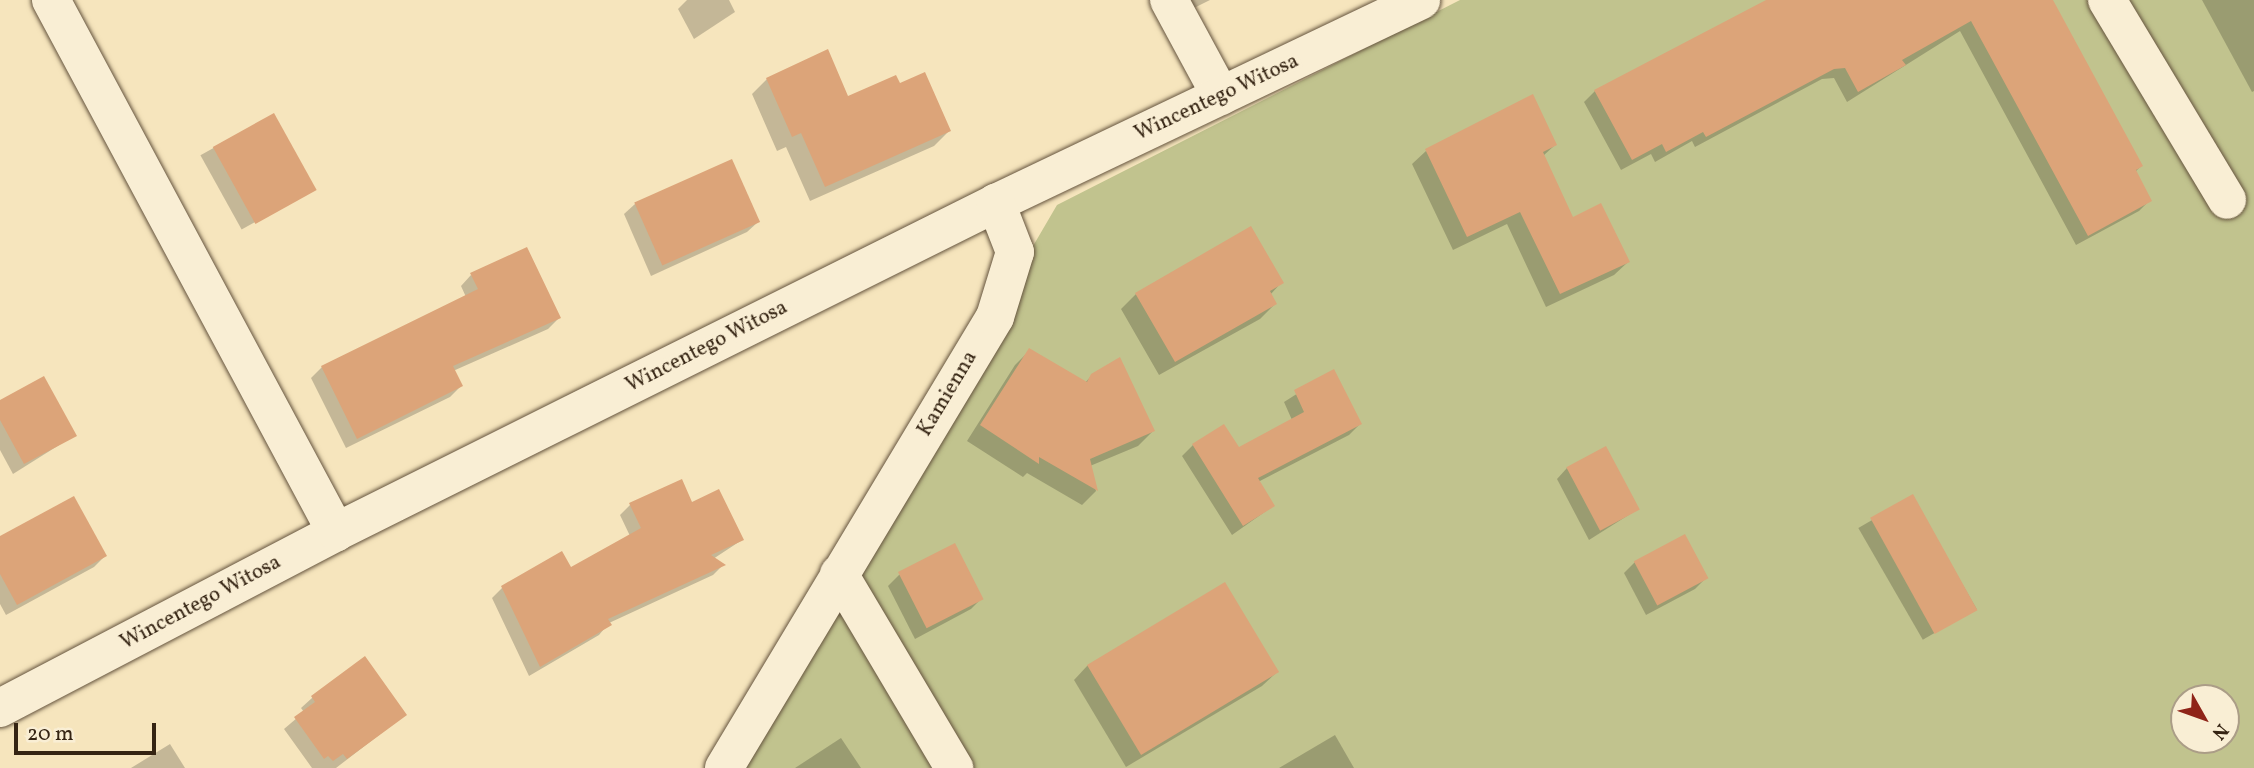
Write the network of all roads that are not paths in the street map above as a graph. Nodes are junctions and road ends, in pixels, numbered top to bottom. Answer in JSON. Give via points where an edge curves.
{"nodes":[{"id":1,"x":51,"y":0,"type":"edge"},
{"id":2,"x":1169,"y":0,"type":"edge"},
{"id":3,"x":1421,"y":0,"type":"edge"},
{"id":4,"x":2107,"y":0,"type":"edge"},
{"id":5,"x":1221,"y":96,"type":"junction"},
{"id":6,"x":2227,"y":200,"type":"dead end"},
{"id":7,"x":996,"y":203,"type":"junction"},
{"id":8,"x":336,"y":532,"type":"junction"},
{"id":9,"x":839,"y":573,"type":"junction"},
{"id":10,"x":0,"y":708,"type":"edge"},
{"id":11,"x":724,"y":768,"type":"edge"},
{"id":12,"x":954,"y":768,"type":"edge"}],
"edges":[{"from":1,"to":8,"type":"street"},
{"from":2,"to":5,"type":"street"},
{"from":3,"to":5,"type":"street","name":"Wincentego Witosa"},
{"from":4,"to":6,"type":"street"},
{"from":5,"to":7,"type":"street","name":"Wincentego Witosa"},
{"from":7,"to":8,"type":"street","name":"Wincentego Witosa"},
{"from":7,"to":9,"type":"street","name":"Kamienna","via":[[1015,252],[995,317]]},
{"from":8,"to":10,"type":"street","name":"Wincentego Witosa"},
{"from":9,"to":11,"type":"street","name":"Kamienna"},
{"from":9,"to":12,"type":"street"}]}
